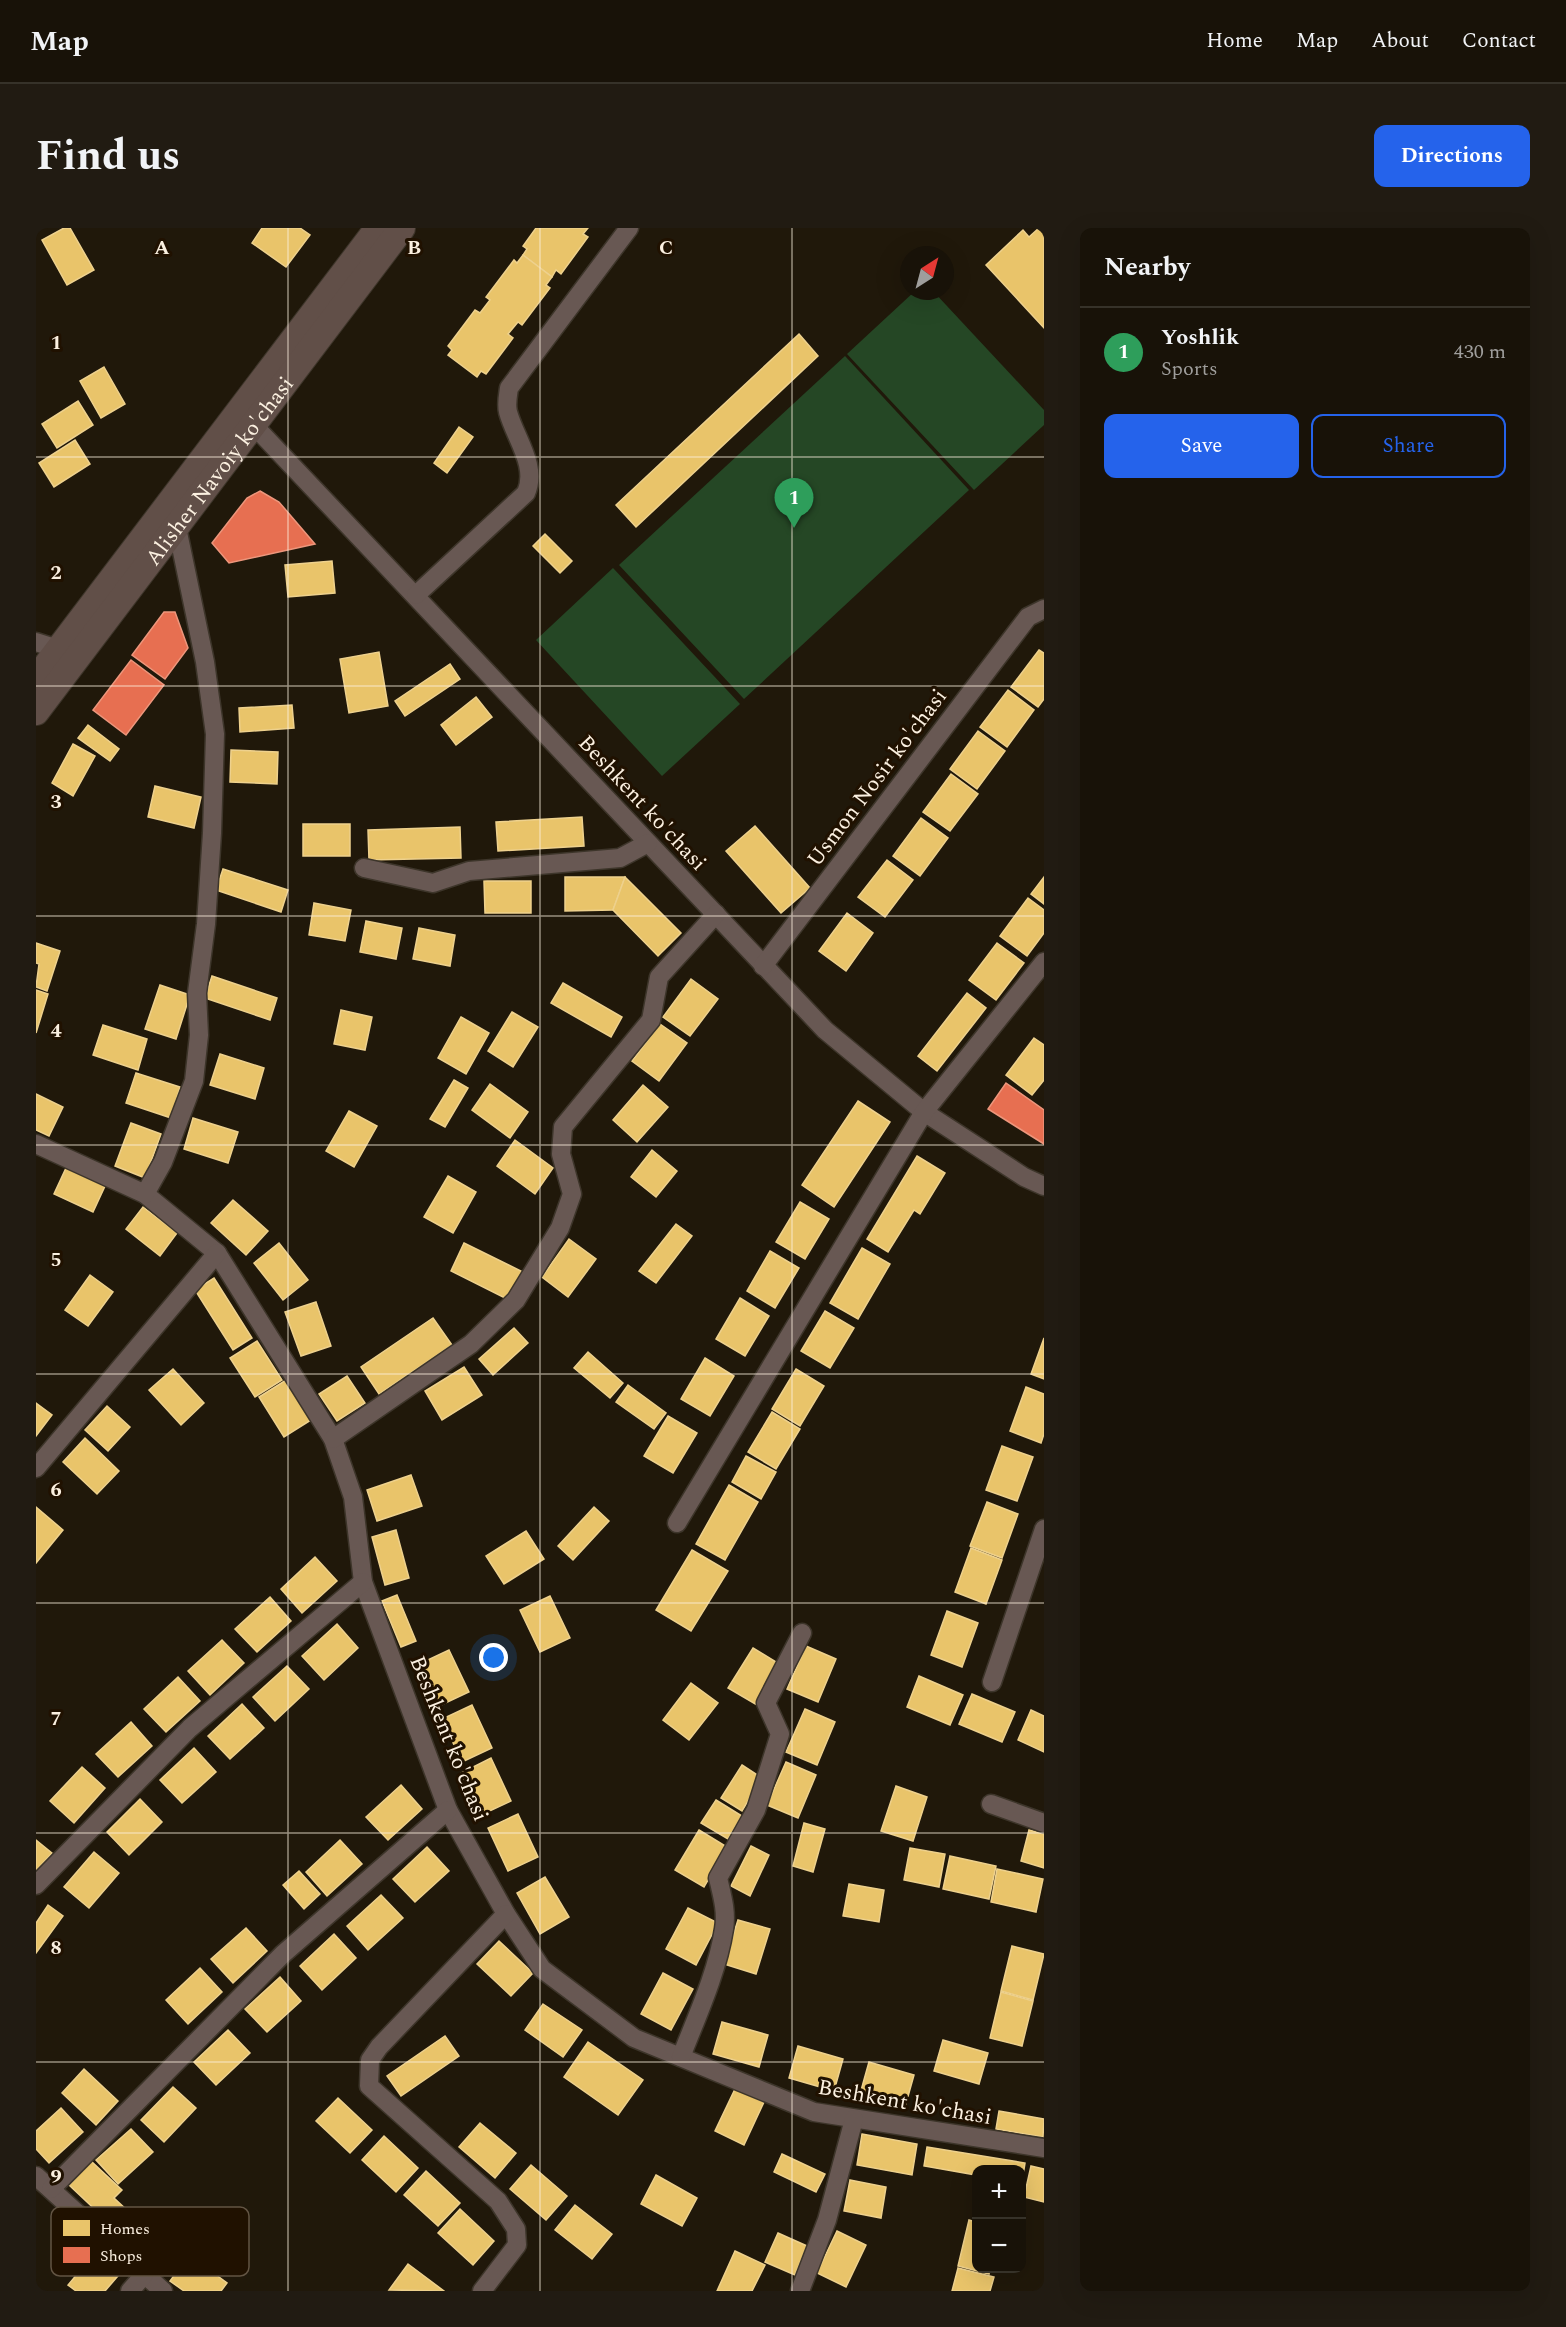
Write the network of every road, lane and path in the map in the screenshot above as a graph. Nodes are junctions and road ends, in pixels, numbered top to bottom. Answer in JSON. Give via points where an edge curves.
{"nodes":[{"id":1,"x":378,"y":228,"type":"edge"},
{"id":2,"x":402,"y":228,"type":"edge"},
{"id":3,"x":629,"y":228,"type":"edge"},
{"id":4,"x":246,"y":418,"type":"junction"},
{"id":5,"x":174,"y":513,"type":"junction"},
{"id":6,"x":416,"y":595,"type":"junction"},
{"id":7,"x":1036,"y":613,"type":"edge"},
{"id":8,"x":56,"y":651,"type":"edge"},
{"id":9,"x":36,"y":679,"type":"edge"},
{"id":10,"x":36,"y":712,"type":"edge"},
{"id":11,"x":648,"y":843,"type":"junction"},
{"id":12,"x":364,"y":868,"type":"dead end"},
{"id":13,"x":716,"y":914,"type":"junction"},
{"id":14,"x":1044,"y":962,"type":"edge"},
{"id":15,"x":763,"y":966,"type":"junction"},
{"id":16,"x":924,"y":1112,"type":"junction"},
{"id":17,"x":36,"y":1144,"type":"edge"},
{"id":18,"x":1044,"y":1186,"type":"edge"},
{"id":19,"x":145,"y":1194,"type":"junction"},
{"id":20,"x":217,"y":1253,"type":"junction"},
{"id":21,"x":333,"y":1439,"type":"junction"},
{"id":22,"x":36,"y":1468,"type":"edge"},
{"id":23,"x":677,"y":1523,"type":"dead end"},
{"id":24,"x":1044,"y":1529,"type":"edge"},
{"id":25,"x":363,"y":1582,"type":"junction"},
{"id":26,"x":802,"y":1633,"type":"dead end"},
{"id":27,"x":992,"y":1682,"type":"dead end"},
{"id":28,"x":991,"y":1804,"type":"dead end"},
{"id":29,"x":448,"y":1810,"type":"junction"},
{"id":30,"x":1044,"y":1823,"type":"edge"},
{"id":31,"x":36,"y":1885,"type":"edge"},
{"id":32,"x":506,"y":1914,"type":"junction"},
{"id":33,"x":681,"y":2057,"type":"junction"},
{"id":34,"x":854,"y":2119,"type":"junction"},
{"id":35,"x":1044,"y":2148,"type":"edge"},
{"id":36,"x":36,"y":2176,"type":"edge"},
{"id":37,"x":51,"y":2189,"type":"junction"},
{"id":38,"x":70,"y":2207,"type":"edge"},
{"id":39,"x":143,"y":2276,"type":"edge"},
{"id":40,"x":145,"y":2276,"type":"edge"},
{"id":41,"x":130,"y":2291,"type":"edge"},
{"id":42,"x":163,"y":2291,"type":"edge"},
{"id":43,"x":482,"y":2291,"type":"edge"},
{"id":44,"x":800,"y":2291,"type":"edge"}],
"edges":[{"from":1,"to":4,"type":"main road","name":"Alisher Navoiy ko'chasi"},
{"from":2,"to":4,"type":"main road","name":"Alisher Navoiy ko'chasi"},
{"from":3,"to":6,"type":"street","via":[[509,388],[507,410],[529,467],[526,493]]},
{"from":4,"to":5,"type":"main road","name":"Alisher Navoiy ko'chasi"},
{"from":4,"to":6,"type":"street","name":"Beshkent ko'chasi"},
{"from":5,"to":8,"type":"main road","name":"Alisher Navoiy ko'chasi"},
{"from":5,"to":19,"type":"street","via":[[205,662],[215,734],[212,833],[197,993],[199,1035],[194,1082],[163,1162]]},
{"from":6,"to":11,"type":"street","name":"Beshkent ko'chasi"},
{"from":7,"to":15,"type":"street","name":"Usmon Nosir ko'chasi"},
{"from":8,"to":9,"type":"main road","name":"Alisher Navoiy ko'chasi"},
{"from":8,"to":10,"type":"main road","name":"Alisher Navoiy ko'chasi"},
{"from":11,"to":12,"type":"street","via":[[620,858],[469,871],[433,883]]},
{"from":11,"to":13,"type":"street","name":"Beshkent ko'chasi"},
{"from":13,"to":15,"type":"street","name":"Beshkent ko'chasi"},
{"from":13,"to":21,"type":"street","via":[[659,977],[651,1020],[562,1127],[561,1154],[572,1194],[560,1228],[516,1300],[471,1344]]},
{"from":14,"to":16,"type":"street"},
{"from":15,"to":16,"type":"street","name":"Beshkent ko'chasi","via":[[825,1030]]},
{"from":16,"to":18,"type":"street","name":"Beshkent ko'chasi"},
{"from":16,"to":23,"type":"street"},
{"from":17,"to":19,"type":"street","name":"Beshkent ko'chasi"},
{"from":19,"to":20,"type":"street","name":"Beshkent ko'chasi"},
{"from":20,"to":21,"type":"street","name":"Beshkent ko'chasi"},
{"from":20,"to":22,"type":"street"},
{"from":21,"to":25,"type":"street","name":"Beshkent ko'chasi","via":[[353,1497]]},
{"from":24,"to":27,"type":"street"},
{"from":25,"to":29,"type":"street","name":"Beshkent ko'chasi"},
{"from":25,"to":31,"type":"street","via":[[190,1728]]},
{"from":26,"to":33,"type":"street","via":[[766,1703],[780,1734],[756,1810],[718,1878],[724,1928],[705,1995]]},
{"from":28,"to":30,"type":"street"},
{"from":29,"to":32,"type":"street","name":"Beshkent ko'chasi"},
{"from":29,"to":37,"type":"street","via":[[283,1954]]},
{"from":32,"to":33,"type":"street","name":"Beshkent ko'chasi","via":[[542,1969],[634,2038]]},
{"from":32,"to":43,"type":"street","via":[[370,2060],[369,2086],[498,2201],[516,2229],[517,2245]]},
{"from":33,"to":34,"type":"street","name":"Beshkent ko'chasi","via":[[814,2112]]},
{"from":34,"to":35,"type":"street","name":"Beshkent ko'chasi"},
{"from":34,"to":44,"type":"street","via":[[827,2220]]},
{"from":36,"to":37,"type":"street"},
{"from":37,"to":38,"type":"street"},
{"from":39,"to":41,"type":"street"},
{"from":40,"to":42,"type":"street"}]}
